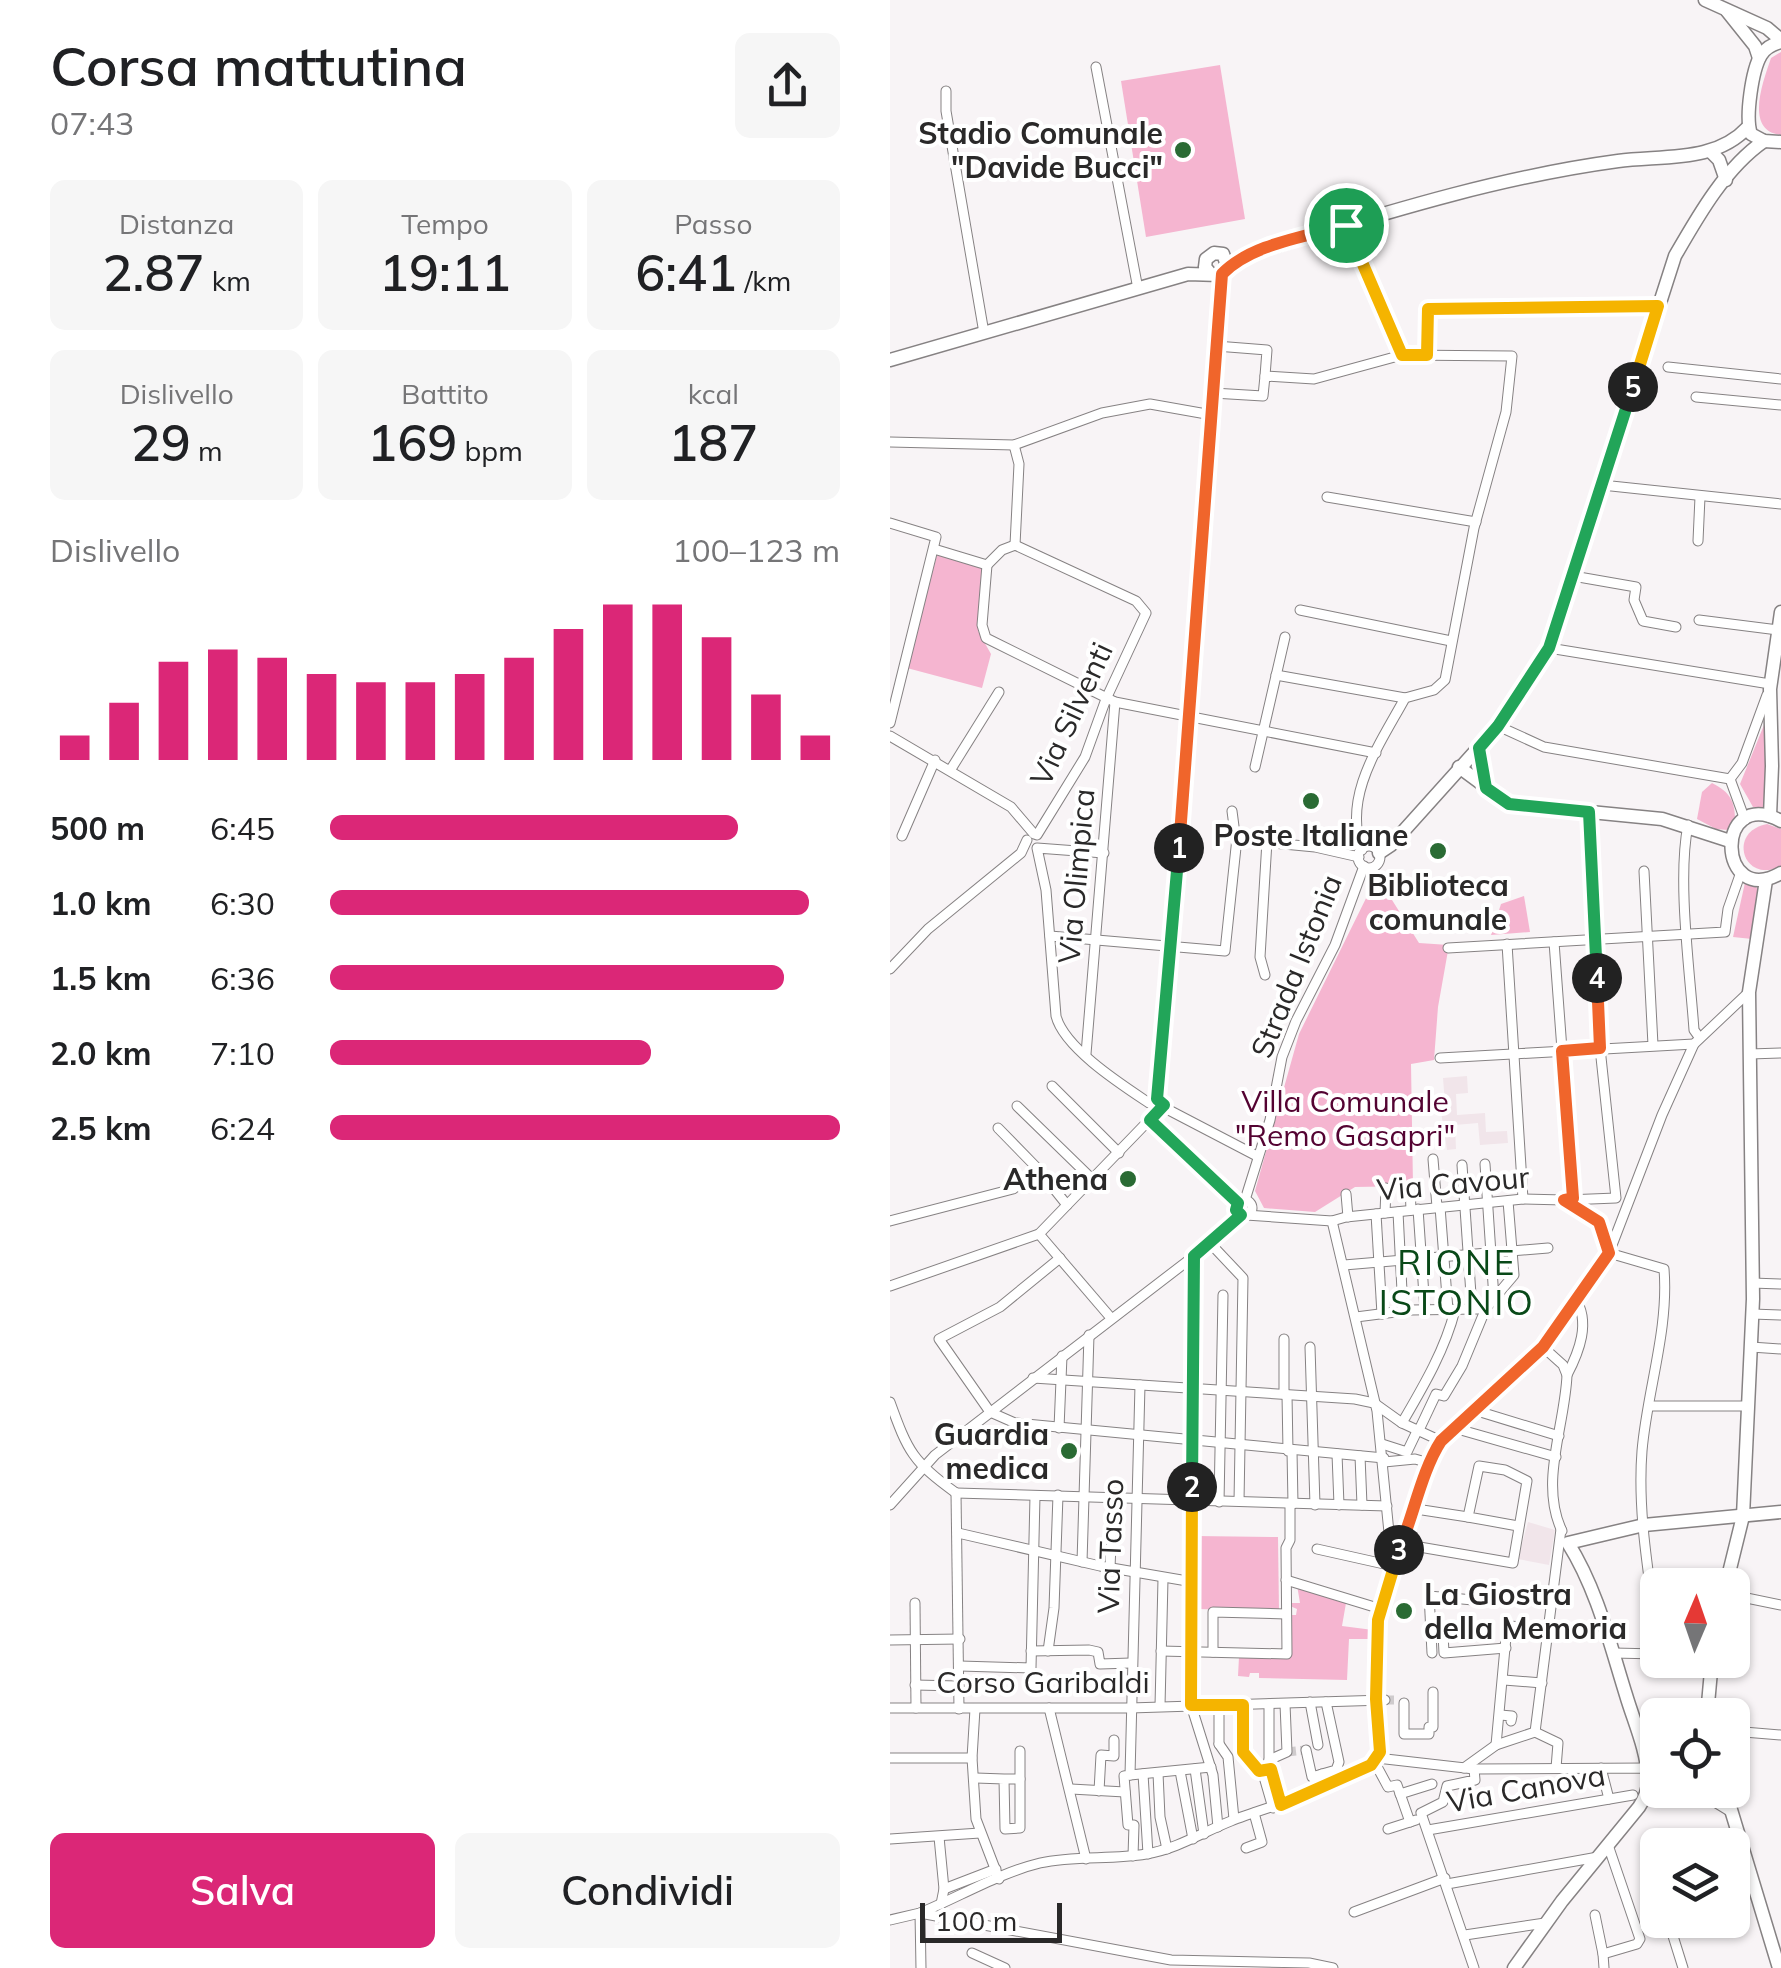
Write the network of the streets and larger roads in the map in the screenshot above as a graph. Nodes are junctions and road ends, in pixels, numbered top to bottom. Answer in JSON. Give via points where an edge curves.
{"nodes":[{"id":1,"x":1706,"y":0,"type":"edge"},
{"id":2,"x":1730,"y":4,"type":"edge"},
{"id":3,"x":1774,"y":29,"type":"edge"},
{"id":4,"x":1781,"y":41,"type":"edge"},
{"id":5,"x":1759,"y":58,"type":"junction"},
{"id":6,"x":1096,"y":67,"type":"dead end"},
{"id":7,"x":946,"y":91,"type":"dead end"},
{"id":8,"x":1748,"y":126,"type":"junction"},
{"id":9,"x":1764,"y":141,"type":"junction"},
{"id":10,"x":1781,"y":142,"type":"edge"},
{"id":11,"x":1711,"y":152,"type":"junction"},
{"id":12,"x":1726,"y":180,"type":"junction"},
{"id":13,"x":1346,"y":225,"type":"junction"},
{"id":14,"x":1220,"y":271,"type":"junction"},
{"id":15,"x":1176,"y":278,"type":"junction"},
{"id":16,"x":1138,"y":288,"type":"junction"},
{"id":17,"x":1658,"y":306,"type":"junction"},
{"id":18,"x":984,"y":333,"type":"junction"},
{"id":19,"x":1216,"y":346,"type":"junction"},
{"id":20,"x":1402,"y":355,"type":"junction"},
{"id":21,"x":1427,"y":355,"type":"junction"},
{"id":22,"x":890,"y":360,"type":"edge"},
{"id":23,"x":1668,"y":367,"type":"dead end"},
{"id":24,"x":1265,"y":376,"type":"junction"},
{"id":25,"x":1781,"y":379,"type":"edge"},
{"id":26,"x":1213,"y":393,"type":"junction"},
{"id":27,"x":1696,"y":398,"type":"dead end"},
{"id":28,"x":1781,"y":405,"type":"edge"},
{"id":29,"x":1212,"y":415,"type":"junction"},
{"id":30,"x":890,"y":442,"type":"edge"},
{"id":31,"x":1014,"y":445,"type":"junction"},
{"id":32,"x":1602,"y":485,"type":"junction"},
{"id":33,"x":1327,"y":497,"type":"dead end"},
{"id":34,"x":1700,"y":497,"type":"junction"},
{"id":35,"x":1781,"y":504,"type":"edge"},
{"id":36,"x":1476,"y":522,"type":"junction"},
{"id":37,"x":890,"y":524,"type":"edge"},
{"id":38,"x":1698,"y":541,"type":"dead end"},
{"id":39,"x":1016,"y":545,"type":"junction"},
{"id":40,"x":934,"y":549,"type":"junction"},
{"id":41,"x":987,"y":565,"type":"junction"},
{"id":42,"x":1573,"y":576,"type":"junction"},
{"id":43,"x":1300,"y":610,"type":"dead end"},
{"id":44,"x":1699,"y":620,"type":"dead end"},
{"id":45,"x":1780,"y":622,"type":"edge"},
{"id":46,"x":1676,"y":627,"type":"dead end"},
{"id":47,"x":1284,"y":638,"type":"dead end"},
{"id":48,"x":1452,"y":642,"type":"junction"},
{"id":49,"x":1549,"y":648,"type":"junction"},
{"id":50,"x":1276,"y":675,"type":"junction"},
{"id":51,"x":1770,"y":686,"type":"junction"},
{"id":52,"x":999,"y":692,"type":"dead end"},
{"id":53,"x":1405,"y":698,"type":"junction"},
{"id":54,"x":1111,"y":701,"type":"junction"},
{"id":55,"x":1191,"y":716,"type":"junction"},
{"id":56,"x":890,"y":723,"type":"edge"},
{"id":57,"x":1498,"y":726,"type":"junction"},
{"id":58,"x":1262,"y":730,"type":"junction"},
{"id":59,"x":890,"y":736,"type":"edge"},
{"id":60,"x":1776,"y":737,"type":"edge"},
{"id":61,"x":1479,"y":748,"type":"junction"},
{"id":62,"x":1376,"y":753,"type":"junction"},
{"id":63,"x":934,"y":760,"type":"junction"},
{"id":64,"x":1255,"y":767,"type":"dead end"},
{"id":65,"x":1460,"y":767,"type":"junction"},
{"id":66,"x":952,"y":769,"type":"junction"},
{"id":67,"x":1730,"y":780,"type":"junction"},
{"id":68,"x":1486,"y":788,"type":"junction"},
{"id":69,"x":1232,"y":811,"type":"dead end"},
{"id":70,"x":1589,"y":812,"type":"junction"},
{"id":71,"x":1776,"y":819,"type":"edge"},
{"id":72,"x":1745,"y":820,"type":"junction"},
{"id":73,"x":1688,"y":826,"type":"junction"},
{"id":74,"x":902,"y":836,"type":"dead end"},
{"id":75,"x":1035,"y":838,"type":"junction"},
{"id":76,"x":1237,"y":838,"type":"junction"},
{"id":77,"x":1266,"y":841,"type":"junction"},
{"id":78,"x":1730,"y":841,"type":"junction"},
{"id":79,"x":1104,"y":853,"type":"junction"},
{"id":80,"x":1380,"y":853,"type":"junction"},
{"id":81,"x":1361,"y":858,"type":"junction"},
{"id":82,"x":1644,"y":871,"type":"dead end"},
{"id":83,"x":1740,"y":872,"type":"junction"},
{"id":84,"x":1781,"y":873,"type":"edge"},
{"id":85,"x":1766,"y":880,"type":"junction"},
{"id":86,"x":1688,"y":933,"type":"junction"},
{"id":87,"x":1050,"y":936,"type":"junction"},
{"id":88,"x":1648,"y":936,"type":"junction"},
{"id":89,"x":1596,"y":939,"type":"junction"},
{"id":90,"x":1094,"y":940,"type":"junction"},
{"id":91,"x":1554,"y":942,"type":"junction"},
{"id":92,"x":1507,"y":944,"type":"junction"},
{"id":93,"x":1170,"y":946,"type":"junction"},
{"id":94,"x":1448,"y":948,"type":"dead end"},
{"id":95,"x":890,"y":969,"type":"edge"},
{"id":96,"x":1265,"y":975,"type":"dead end"},
{"id":97,"x":1749,"y":992,"type":"junction"},
{"id":98,"x":1697,"y":1040,"type":"junction"},
{"id":99,"x":1653,"y":1045,"type":"junction"},
{"id":100,"x":1600,"y":1048,"type":"junction"},
{"id":101,"x":1562,"y":1051,"type":"junction"},
{"id":102,"x":1515,"y":1053,"type":"junction"},
{"id":103,"x":1086,"y":1054,"type":"junction"},
{"id":104,"x":1750,"y":1054,"type":"junction"},
{"id":105,"x":1781,"y":1054,"type":"edge"},
{"id":106,"x":1440,"y":1058,"type":"dead end"},
{"id":107,"x":1052,"y":1086,"type":"dead end"},
{"id":108,"x":1017,"y":1106,"type":"dead end"},
{"id":109,"x":1155,"y":1108,"type":"junction"},
{"id":110,"x":998,"y":1128,"type":"dead end"},
{"id":111,"x":1119,"y":1153,"type":"junction"},
{"id":112,"x":1258,"y":1156,"type":"junction"},
{"id":113,"x":1433,"y":1159,"type":"dead end"},
{"id":114,"x":1485,"y":1164,"type":"dead end"},
{"id":115,"x":1462,"y":1165,"type":"dead end"},
{"id":116,"x":1039,"y":1170,"type":"junction"},
{"id":117,"x":1092,"y":1179,"type":"junction"},
{"id":118,"x":1410,"y":1187,"type":"dead end"},
{"id":119,"x":1386,"y":1188,"type":"dead end"},
{"id":120,"x":1346,"y":1194,"type":"dead end"},
{"id":121,"x":1523,"y":1199,"type":"junction"},
{"id":122,"x":1568,"y":1199,"type":"junction"},
{"id":123,"x":1508,"y":1201,"type":"junction"},
{"id":124,"x":1242,"y":1202,"type":"junction"},
{"id":125,"x":1488,"y":1203,"type":"junction"},
{"id":126,"x":1465,"y":1205,"type":"junction"},
{"id":127,"x":1068,"y":1206,"type":"junction"},
{"id":128,"x":1439,"y":1207,"type":"junction"},
{"id":129,"x":1414,"y":1210,"type":"junction"},
{"id":130,"x":1398,"y":1212,"type":"junction"},
{"id":131,"x":1381,"y":1214,"type":"junction"},
{"id":132,"x":1244,"y":1215,"type":"junction"},
{"id":133,"x":1348,"y":1217,"type":"junction"},
{"id":134,"x":890,"y":1221,"type":"edge"},
{"id":135,"x":1332,"y":1222,"type":"junction"},
{"id":136,"x":1039,"y":1234,"type":"junction"},
{"id":137,"x":1209,"y":1242,"type":"junction"},
{"id":138,"x":1548,"y":1248,"type":"dead end"},
{"id":139,"x":1512,"y":1251,"type":"junction"},
{"id":140,"x":1490,"y":1253,"type":"junction"},
{"id":141,"x":1609,"y":1253,"type":"junction"},
{"id":142,"x":1468,"y":1255,"type":"junction"},
{"id":143,"x":1194,"y":1256,"type":"junction"},
{"id":144,"x":1444,"y":1257,"type":"junction"},
{"id":145,"x":1060,"y":1258,"type":"junction"},
{"id":146,"x":1422,"y":1258,"type":"junction"},
{"id":147,"x":1401,"y":1260,"type":"junction"},
{"id":148,"x":1379,"y":1262,"type":"junction"},
{"id":149,"x":1344,"y":1265,"type":"junction"},
{"id":150,"x":1752,"y":1283,"type":"junction"},
{"id":151,"x":1781,"y":1284,"type":"edge"},
{"id":152,"x":890,"y":1286,"type":"edge"},
{"id":153,"x":1223,"y":1295,"type":"dead end"},
{"id":154,"x":1575,"y":1298,"type":"junction"},
{"id":155,"x":1490,"y":1304,"type":"junction"},
{"id":156,"x":1472,"y":1309,"type":"junction"},
{"id":157,"x":1425,"y":1310,"type":"junction"},
{"id":158,"x":1452,"y":1310,"type":"junction"},
{"id":159,"x":1403,"y":1311,"type":"junction"},
{"id":160,"x":1382,"y":1314,"type":"junction"},
{"id":161,"x":1752,"y":1314,"type":"junction"},
{"id":162,"x":1781,"y":1315,"type":"edge"},
{"id":163,"x":1356,"y":1317,"type":"junction"},
{"id":164,"x":1110,"y":1318,"type":"junction"},
{"id":165,"x":1089,"y":1335,"type":"junction"},
{"id":166,"x":1284,"y":1339,"type":"dead end"},
{"id":167,"x":1751,"y":1346,"type":"junction"},
{"id":168,"x":1310,"y":1347,"type":"dead end"},
{"id":169,"x":1543,"y":1347,"type":"junction"},
{"id":170,"x":1781,"y":1349,"type":"edge"},
{"id":171,"x":1062,"y":1356,"type":"junction"},
{"id":172,"x":1567,"y":1375,"type":"junction"},
{"id":173,"x":1033,"y":1378,"type":"junction"},
{"id":174,"x":1062,"y":1380,"type":"junction"},
{"id":175,"x":1088,"y":1382,"type":"junction"},
{"id":176,"x":1140,"y":1385,"type":"junction"},
{"id":177,"x":1194,"y":1389,"type":"junction"},
{"id":178,"x":1221,"y":1390,"type":"junction"},
{"id":179,"x":1240,"y":1390,"type":"junction"},
{"id":180,"x":1285,"y":1395,"type":"junction"},
{"id":181,"x":1312,"y":1396,"type":"junction"},
{"id":182,"x":890,"y":1402,"type":"edge"},
{"id":183,"x":1374,"y":1402,"type":"junction"},
{"id":184,"x":1650,"y":1406,"type":"junction"},
{"id":185,"x":1749,"y":1406,"type":"junction"},
{"id":186,"x":1474,"y":1410,"type":"junction"},
{"id":187,"x":990,"y":1412,"type":"junction"},
{"id":188,"x":1402,"y":1423,"type":"junction"},
{"id":189,"x":1059,"y":1428,"type":"junction"},
{"id":190,"x":1454,"y":1428,"type":"junction"},
{"id":191,"x":1419,"y":1430,"type":"junction"},
{"id":192,"x":1086,"y":1431,"type":"junction"},
{"id":193,"x":1139,"y":1436,"type":"junction"},
{"id":194,"x":1559,"y":1436,"type":"junction"},
{"id":195,"x":1194,"y":1441,"type":"junction"},
{"id":196,"x":1441,"y":1441,"type":"junction"},
{"id":197,"x":1220,"y":1444,"type":"junction"},
{"id":198,"x":1382,"y":1444,"type":"junction"},
{"id":199,"x":1240,"y":1445,"type":"junction"},
{"id":200,"x":1290,"y":1451,"type":"junction"},
{"id":201,"x":1314,"y":1452,"type":"junction"},
{"id":202,"x":1336,"y":1454,"type":"junction"},
{"id":203,"x":1360,"y":1456,"type":"junction"},
{"id":204,"x":1407,"y":1456,"type":"junction"},
{"id":205,"x":1556,"y":1457,"type":"junction"},
{"id":206,"x":1384,"y":1460,"type":"junction"},
{"id":207,"x":1429,"y":1463,"type":"junction"},
{"id":208,"x":920,"y":1468,"type":"junction"},
{"id":209,"x":1528,"y":1482,"type":"junction"},
{"id":210,"x":1552,"y":1492,"type":"junction"},
{"id":211,"x":956,"y":1494,"type":"junction"},
{"id":212,"x":1035,"y":1496,"type":"junction"},
{"id":213,"x":1058,"y":1496,"type":"junction"},
{"id":214,"x":1083,"y":1497,"type":"junction"},
{"id":215,"x":1112,"y":1498,"type":"junction"},
{"id":216,"x":1137,"y":1499,"type":"junction"},
{"id":217,"x":1191,"y":1501,"type":"junction"},
{"id":218,"x":1239,"y":1501,"type":"junction"},
{"id":219,"x":1219,"y":1502,"type":"junction"},
{"id":220,"x":1292,"y":1504,"type":"junction"},
{"id":221,"x":1316,"y":1504,"type":"junction"},
{"id":222,"x":890,"y":1505,"type":"edge"},
{"id":223,"x":1338,"y":1505,"type":"junction"},
{"id":224,"x":1362,"y":1506,"type":"junction"},
{"id":225,"x":1387,"y":1506,"type":"junction"},
{"id":226,"x":1416,"y":1509,"type":"junction"},
{"id":227,"x":1781,"y":1512,"type":"edge"},
{"id":228,"x":1468,"y":1516,"type":"junction"},
{"id":229,"x":1743,"y":1516,"type":"junction"},
{"id":230,"x":1518,"y":1526,"type":"junction"},
{"id":231,"x":1644,"y":1526,"type":"junction"},
{"id":232,"x":1561,"y":1528,"type":"junction"},
{"id":233,"x":958,"y":1532,"type":"junction"},
{"id":234,"x":1568,"y":1543,"type":"junction"},
{"id":235,"x":1402,"y":1544,"type":"junction"},
{"id":236,"x":1317,"y":1548,"type":"dead end"},
{"id":237,"x":1034,"y":1552,"type":"junction"},
{"id":238,"x":1056,"y":1557,"type":"junction"},
{"id":239,"x":1082,"y":1562,"type":"junction"},
{"id":240,"x":1393,"y":1566,"type":"junction"},
{"id":241,"x":1110,"y":1568,"type":"junction"},
{"id":242,"x":1649,"y":1568,"type":"edge"},
{"id":243,"x":1730,"y":1568,"type":"edge"},
{"id":244,"x":1135,"y":1574,"type":"junction"},
{"id":245,"x":1163,"y":1579,"type":"junction"},
{"id":246,"x":1286,"y":1580,"type":"junction"},
{"id":247,"x":1193,"y":1582,"type":"junction"},
{"id":248,"x":1750,"y":1599,"type":"edge"},
{"id":249,"x":1495,"y":1602,"type":"dead end"},
{"id":250,"x":914,"y":1603,"type":"dead end"},
{"id":251,"x":1781,"y":1605,"type":"edge"},
{"id":252,"x":1381,"y":1608,"type":"junction"},
{"id":253,"x":1286,"y":1614,"type":"junction"},
{"id":254,"x":1550,"y":1616,"type":"junction"},
{"id":255,"x":1431,"y":1635,"type":"junction"},
{"id":256,"x":960,"y":1639,"type":"junction"},
{"id":257,"x":890,"y":1640,"type":"edge"},
{"id":258,"x":914,"y":1640,"type":"junction"},
{"id":259,"x":1506,"y":1648,"type":"junction"},
{"id":260,"x":1048,"y":1650,"type":"junction"},
{"id":261,"x":1031,"y":1651,"type":"junction"},
{"id":262,"x":1161,"y":1652,"type":"junction"},
{"id":263,"x":1192,"y":1652,"type":"junction"},
{"id":264,"x":1213,"y":1652,"type":"junction"},
{"id":265,"x":1432,"y":1654,"type":"dead end"},
{"id":266,"x":1613,"y":1654,"type":"junction"},
{"id":267,"x":1640,"y":1654,"type":"edge"},
{"id":268,"x":1132,"y":1664,"type":"junction"},
{"id":269,"x":960,"y":1666,"type":"junction"},
{"id":270,"x":1504,"y":1680,"type":"junction"},
{"id":271,"x":1542,"y":1683,"type":"junction"},
{"id":272,"x":915,"y":1685,"type":"junction"},
{"id":273,"x":960,"y":1686,"type":"junction"},
{"id":274,"x":1434,"y":1692,"type":"dead end"},
{"id":275,"x":1380,"y":1699,"type":"junction"},
{"id":276,"x":1310,"y":1702,"type":"junction"},
{"id":277,"x":1326,"y":1702,"type":"junction"},
{"id":278,"x":1404,"y":1703,"type":"dead end"},
{"id":279,"x":1219,"y":1704,"type":"junction"},
{"id":280,"x":1270,"y":1704,"type":"junction"},
{"id":281,"x":1285,"y":1704,"type":"junction"},
{"id":282,"x":1191,"y":1705,"type":"junction"},
{"id":283,"x":1243,"y":1705,"type":"junction"},
{"id":284,"x":1160,"y":1706,"type":"junction"},
{"id":285,"x":890,"y":1708,"type":"edge"},
{"id":286,"x":916,"y":1708,"type":"junction"},
{"id":287,"x":1049,"y":1708,"type":"junction"},
{"id":288,"x":1130,"y":1708,"type":"junction"},
{"id":289,"x":959,"y":1709,"type":"junction"},
{"id":290,"x":975,"y":1709,"type":"junction"},
{"id":291,"x":1500,"y":1716,"type":"junction"},
{"id":292,"x":1512,"y":1721,"type":"dead end"},
{"id":293,"x":1535,"y":1732,"type":"junction"},
{"id":294,"x":1750,"y":1732,"type":"edge"},
{"id":295,"x":1640,"y":1734,"type":"edge"},
{"id":296,"x":1781,"y":1734,"type":"edge"},
{"id":297,"x":1114,"y":1740,"type":"dead end"},
{"id":298,"x":1203,"y":1744,"type":"junction"},
{"id":299,"x":1219,"y":1744,"type":"junction"},
{"id":300,"x":1318,"y":1745,"type":"dead end"},
{"id":301,"x":1496,"y":1745,"type":"junction"},
{"id":302,"x":1306,"y":1750,"type":"dead end"},
{"id":303,"x":1020,"y":1752,"type":"dead end"},
{"id":304,"x":890,"y":1758,"type":"edge"},
{"id":305,"x":972,"y":1758,"type":"junction"},
{"id":306,"x":1376,"y":1760,"type":"junction"},
{"id":307,"x":1268,"y":1766,"type":"junction"},
{"id":308,"x":1211,"y":1767,"type":"junction"},
{"id":309,"x":1469,"y":1768,"type":"junction"},
{"id":310,"x":1556,"y":1768,"type":"junction"},
{"id":311,"x":1601,"y":1768,"type":"junction"},
{"id":312,"x":1195,"y":1769,"type":"junction"},
{"id":313,"x":1640,"y":1770,"type":"edge"},
{"id":314,"x":1180,"y":1771,"type":"junction"},
{"id":315,"x":1158,"y":1773,"type":"junction"},
{"id":316,"x":1143,"y":1774,"type":"junction"},
{"id":317,"x":1322,"y":1774,"type":"junction"},
{"id":318,"x":1130,"y":1775,"type":"junction"},
{"id":319,"x":976,"y":1778,"type":"junction"},
{"id":320,"x":1004,"y":1779,"type":"junction"},
{"id":321,"x":1020,"y":1779,"type":"junction"},
{"id":322,"x":1326,"y":1786,"type":"junction"},
{"id":323,"x":1071,"y":1789,"type":"junction"},
{"id":324,"x":1099,"y":1791,"type":"junction"},
{"id":325,"x":1126,"y":1792,"type":"junction"},
{"id":326,"x":1400,"y":1794,"type":"junction"},
{"id":327,"x":1633,"y":1795,"type":"dead end"},
{"id":328,"x":1609,"y":1800,"type":"junction"},
{"id":329,"x":1640,"y":1803,"type":"edge"},
{"id":330,"x":1438,"y":1804,"type":"junction"},
{"id":331,"x":1277,"y":1806,"type":"junction"},
{"id":332,"x":1724,"y":1808,"type":"edge"},
{"id":333,"x":1730,"y":1808,"type":"edge"},
{"id":334,"x":1731,"y":1812,"type":"junction"},
{"id":335,"x":1254,"y":1813,"type":"junction"},
{"id":336,"x":1423,"y":1818,"type":"junction"},
{"id":337,"x":1234,"y":1820,"type":"junction"},
{"id":338,"x":1410,"y":1822,"type":"junction"},
{"id":339,"x":1218,"y":1827,"type":"junction"},
{"id":340,"x":1388,"y":1829,"type":"dead end"},
{"id":341,"x":1428,"y":1830,"type":"junction"},
{"id":342,"x":980,"y":1833,"type":"junction"},
{"id":343,"x":1204,"y":1834,"type":"junction"},
{"id":344,"x":939,"y":1838,"type":"junction"},
{"id":345,"x":1193,"y":1838,"type":"junction"},
{"id":346,"x":890,"y":1839,"type":"edge"},
{"id":347,"x":1608,"y":1845,"type":"junction"},
{"id":348,"x":1246,"y":1848,"type":"dead end"},
{"id":349,"x":1167,"y":1849,"type":"junction"},
{"id":350,"x":1148,"y":1854,"type":"junction"},
{"id":351,"x":1134,"y":1856,"type":"junction"},
{"id":352,"x":1598,"y":1857,"type":"junction"},
{"id":353,"x":1086,"y":1859,"type":"junction"},
{"id":354,"x":997,"y":1874,"type":"junction"},
{"id":355,"x":1446,"y":1881,"type":"junction"},
{"id":356,"x":944,"y":1889,"type":"junction"},
{"id":357,"x":941,"y":1904,"type":"junction"},
{"id":358,"x":1354,"y":1912,"type":"dead end"},
{"id":359,"x":920,"y":1913,"type":"junction"},
{"id":360,"x":1595,"y":1915,"type":"dead end"},
{"id":361,"x":890,"y":1920,"type":"edge"},
{"id":362,"x":1545,"y":1924,"type":"junction"},
{"id":363,"x":1464,"y":1934,"type":"junction"},
{"id":364,"x":1674,"y":1938,"type":"edge"},
{"id":365,"x":972,"y":1954,"type":"dead end"},
{"id":366,"x":1604,"y":1954,"type":"junction"},
{"id":367,"x":1520,"y":1965,"type":"edge"},
{"id":368,"x":921,"y":1968,"type":"edge"},
{"id":369,"x":1005,"y":1968,"type":"edge"},
{"id":370,"x":1334,"y":1968,"type":"edge"},
{"id":371,"x":1474,"y":1968,"type":"edge"},
{"id":372,"x":1604,"y":1968,"type":"edge"},
{"id":373,"x":1683,"y":1968,"type":"edge"},
{"id":374,"x":1779,"y":1968,"type":"edge"}],
"edges":[{"from":1,"to":2,"type":"street"},
{"from":2,"to":3,"type":"street"},
{"from":2,"to":5,"type":"street"},
{"from":3,"to":4,"type":"street"},
{"from":4,"to":5,"type":"street"},
{"from":5,"to":8,"type":"street"},
{"from":6,"to":16,"type":"street"},
{"from":7,"to":18,"type":"street"},
{"from":8,"to":9,"type":"street"},
{"from":8,"to":11,"type":"street"},
{"from":9,"to":10,"type":"street"},
{"from":9,"to":12,"type":"street","name":"Strada Istonia"},
{"from":11,"to":12,"type":"street"},
{"from":11,"to":13,"type":"street","via":[[1515,177]]},
{"from":12,"to":17,"type":"street","name":"Strada Istonia","via":[[1675,256]]},
{"from":13,"to":14,"type":"street","via":[[1246,255]]},
{"from":13,"to":20,"type":"street"},
{"from":14,"to":15,"type":"street"},
{"from":14,"to":15,"type":"street","via":[[1205,267],[1208,256]]},
{"from":14,"to":19,"type":"street"},
{"from":15,"to":16,"type":"street"},
{"from":16,"to":18,"type":"street"},
{"from":17,"to":21,"type":"street","via":[[1428,309]]},
{"from":17,"to":32,"type":"street","name":"Strada Istonia"},
{"from":18,"to":22,"type":"street"},
{"from":19,"to":24,"type":"street","via":[[1267,350]]},
{"from":19,"to":26,"type":"street"},
{"from":20,"to":21,"type":"street"},
{"from":20,"to":24,"type":"street","via":[[1314,378]]},
{"from":21,"to":36,"type":"street","via":[[1512,356],[1506,412]]},
{"from":23,"to":25,"type":"street"},
{"from":24,"to":26,"type":"street","via":[[1263,396]]},
{"from":26,"to":29,"type":"street"},
{"from":27,"to":28,"type":"street"},
{"from":29,"to":31,"type":"street","via":[[1150,404],[1102,413]]},
{"from":29,"to":55,"type":"street"},
{"from":30,"to":31,"type":"street"},
{"from":31,"to":39,"type":"street"},
{"from":32,"to":34,"type":"street"},
{"from":32,"to":42,"type":"street","name":"Strada Istonia"},
{"from":33,"to":36,"type":"street"},
{"from":34,"to":35,"type":"street"},
{"from":34,"to":38,"type":"street"},
{"from":36,"to":48,"type":"street"},
{"from":37,"to":40,"type":"street","via":[[936,536]]},
{"from":39,"to":41,"type":"street"},
{"from":39,"to":54,"type":"street","name":"Via Silventi","via":[[1146,612]]},
{"from":40,"to":41,"type":"street"},
{"from":40,"to":56,"type":"street"},
{"from":41,"to":54,"type":"street","via":[[986,638]]},
{"from":42,"to":46,"type":"street","via":[[1636,587],[1642,622]]},
{"from":42,"to":49,"type":"street","name":"Strada Istonia"},
{"from":43,"to":48,"type":"street"},
{"from":44,"to":45,"type":"street"},
{"from":45,"to":51,"type":"street"},
{"from":47,"to":50,"type":"street"},
{"from":48,"to":53,"type":"street","via":[[1441,686]]},
{"from":49,"to":51,"type":"street"},
{"from":49,"to":57,"type":"street","name":"Strada Istonia"},
{"from":50,"to":53,"type":"street"},
{"from":50,"to":58,"type":"street"},
{"from":51,"to":60,"type":"street"},
{"from":51,"to":67,"type":"street"},
{"from":52,"to":66,"type":"street"},
{"from":53,"to":62,"type":"street"},
{"from":54,"to":55,"type":"street"},
{"from":54,"to":75,"type":"street","name":"Via Silventi"},
{"from":54,"to":79,"type":"street","name":"Via Olimpica"},
{"from":55,"to":58,"type":"street"},
{"from":55,"to":93,"type":"street"},
{"from":57,"to":61,"type":"street","name":"Strada Istonia"},
{"from":57,"to":67,"type":"street","via":[[1544,748]]},
{"from":58,"to":62,"type":"street"},
{"from":58,"to":64,"type":"street"},
{"from":59,"to":63,"type":"street"},
{"from":60,"to":71,"type":"street"},
{"from":61,"to":65,"type":"street","name":"Strada Istonia"},
{"from":61,"to":68,"type":"street"},
{"from":62,"to":81,"type":"street","via":[[1357,798]]},
{"from":63,"to":66,"type":"street"},
{"from":63,"to":74,"type":"street"},
{"from":65,"to":68,"type":"street"},
{"from":65,"to":80,"type":"street","name":"Strada Istonia"},
{"from":66,"to":75,"type":"street","via":[[1011,807]]},
{"from":67,"to":72,"type":"street"},
{"from":68,"to":70,"type":"street","via":[[1509,804]]},
{"from":69,"to":76,"type":"street"},
{"from":70,"to":73,"type":"street"},
{"from":70,"to":89,"type":"street"},
{"from":71,"to":72,"type":"street"},
{"from":72,"to":78,"type":"street"},
{"from":73,"to":78,"type":"street"},
{"from":73,"to":86,"type":"street"},
{"from":75,"to":79,"type":"street"},
{"from":75,"to":87,"type":"street"},
{"from":75,"to":95,"type":"street","name":"Via Silventi"},
{"from":76,"to":77,"type":"street"},
{"from":76,"to":93,"type":"street","via":[[1225,951]]},
{"from":77,"to":81,"type":"street"},
{"from":77,"to":96,"type":"street","via":[[1260,957]]},
{"from":78,"to":83,"type":"street"},
{"from":79,"to":90,"type":"street","name":"Via Olimpica"},
{"from":80,"to":81,"type":"street","via":[[1370,846]]},
{"from":80,"to":81,"type":"street","via":[[1376,865]]},
{"from":81,"to":112,"type":"street","name":"Strada Istonia","via":[[1335,945],[1282,1057]]},
{"from":82,"to":88,"type":"street"},
{"from":83,"to":85,"type":"street"},
{"from":83,"to":86,"type":"street","via":[[1726,932]]},
{"from":84,"to":85,"type":"street"},
{"from":85,"to":97,"type":"street"},
{"from":86,"to":88,"type":"street"},
{"from":86,"to":98,"type":"street"},
{"from":87,"to":90,"type":"street"},
{"from":87,"to":103,"type":"street","via":[[1058,1024]]},
{"from":88,"to":89,"type":"street"},
{"from":88,"to":99,"type":"street"},
{"from":89,"to":91,"type":"street"},
{"from":89,"to":100,"type":"street"},
{"from":90,"to":93,"type":"street"},
{"from":90,"to":103,"type":"street","name":"Via Olimpica"},
{"from":91,"to":92,"type":"street"},
{"from":91,"to":101,"type":"street"},
{"from":92,"to":94,"type":"street"},
{"from":92,"to":102,"type":"street"},
{"from":93,"to":109,"type":"street"},
{"from":97,"to":98,"type":"street"},
{"from":97,"to":104,"type":"street"},
{"from":98,"to":99,"type":"street"},
{"from":98,"to":141,"type":"street"},
{"from":99,"to":100,"type":"street"},
{"from":100,"to":101,"type":"street"},
{"from":100,"to":122,"type":"street","via":[[1616,1198]]},
{"from":101,"to":102,"type":"street"},
{"from":101,"to":122,"type":"street"},
{"from":102,"to":106,"type":"street"},
{"from":102,"to":121,"type":"street"},
{"from":103,"to":109,"type":"street"},
{"from":104,"to":105,"type":"street"},
{"from":104,"to":150,"type":"street"},
{"from":107,"to":111,"type":"street"},
{"from":108,"to":117,"type":"street"},
{"from":109,"to":111,"type":"street"},
{"from":109,"to":112,"type":"street"},
{"from":109,"to":124,"type":"street"},
{"from":110,"to":116,"type":"street"},
{"from":111,"to":117,"type":"street"},
{"from":112,"to":124,"type":"street","name":"Strada Istonia"},
{"from":113,"to":128,"type":"street"},
{"from":114,"to":125,"type":"street"},
{"from":115,"to":126,"type":"street"},
{"from":116,"to":127,"type":"street"},
{"from":116,"to":134,"type":"street","via":[[1013,1189]]},
{"from":117,"to":127,"type":"street"},
{"from":118,"to":129,"type":"street"},
{"from":119,"to":131,"type":"street"},
{"from":120,"to":133,"type":"street"},
{"from":121,"to":122,"type":"street","name":"Via Cavour"},
{"from":121,"to":123,"type":"street","name":"Via Cavour"},
{"from":122,"to":141,"type":"street","name":"Via Cavour","via":[[1599,1222]]},
{"from":123,"to":125,"type":"street","name":"Via Cavour"},
{"from":123,"to":139,"type":"street"},
{"from":124,"to":132,"type":"street","via":[[1252,1208]]},
{"from":125,"to":126,"type":"street","name":"Via Cavour"},
{"from":125,"to":140,"type":"street"},
{"from":126,"to":128,"type":"street","name":"Via Cavour"},
{"from":126,"to":142,"type":"street"},
{"from":127,"to":136,"type":"street"},
{"from":128,"to":129,"type":"street","name":"Via Cavour"},
{"from":128,"to":144,"type":"street"},
{"from":129,"to":130,"type":"street","name":"Via Cavour"},
{"from":129,"to":146,"type":"street"},
{"from":130,"to":131,"type":"street","name":"Via Cavour"},
{"from":130,"to":147,"type":"street"},
{"from":131,"to":133,"type":"street","name":"Via Cavour"},
{"from":131,"to":148,"type":"street"},
{"from":132,"to":135,"type":"street"},
{"from":132,"to":137,"type":"street"},
{"from":133,"to":135,"type":"street","name":"Via Cavour"},
{"from":135,"to":149,"type":"street"},
{"from":136,"to":145,"type":"street"},
{"from":136,"to":152,"type":"street"},
{"from":137,"to":143,"type":"street"},
{"from":137,"to":179,"type":"street","via":[[1243,1278]]},
{"from":138,"to":139,"type":"street"},
{"from":139,"to":140,"type":"street"},
{"from":139,"to":155,"type":"street","via":[[1514,1275]]},
{"from":140,"to":142,"type":"street"},
{"from":140,"to":155,"type":"street"},
{"from":141,"to":154,"type":"street"},
{"from":141,"to":184,"type":"street","via":[[1664,1268]]},
{"from":142,"to":144,"type":"street"},
{"from":142,"to":156,"type":"street"},
{"from":143,"to":164,"type":"street"},
{"from":143,"to":177,"type":"street"},
{"from":144,"to":146,"type":"street"},
{"from":144,"to":158,"type":"street"},
{"from":145,"to":164,"type":"street"},
{"from":145,"to":187,"type":"street","via":[[1000,1307],[939,1339]]},
{"from":146,"to":147,"type":"street"},
{"from":146,"to":157,"type":"street"},
{"from":147,"to":148,"type":"street"},
{"from":147,"to":159,"type":"street"},
{"from":148,"to":149,"type":"street"},
{"from":148,"to":160,"type":"street"},
{"from":149,"to":163,"type":"street"},
{"from":150,"to":151,"type":"street"},
{"from":150,"to":161,"type":"street"},
{"from":153,"to":178,"type":"street"},
{"from":154,"to":169,"type":"street"},
{"from":154,"to":172,"type":"street","via":[[1584,1320]]},
{"from":155,"to":156,"type":"street"},
{"from":155,"to":191,"type":"street","via":[[1462,1366],[1444,1396],[1436,1394]]},
{"from":156,"to":158,"type":"street"},
{"from":157,"to":158,"type":"street"},
{"from":157,"to":159,"type":"street"},
{"from":158,"to":188,"type":"street","via":[[1432,1371]]},
{"from":159,"to":160,"type":"street"},
{"from":160,"to":163,"type":"street"},
{"from":161,"to":162,"type":"street"},
{"from":161,"to":167,"type":"street"},
{"from":163,"to":183,"type":"street"},
{"from":164,"to":165,"type":"street"},
{"from":165,"to":171,"type":"street"},
{"from":165,"to":175,"type":"street"},
{"from":166,"to":180,"type":"street"},
{"from":167,"to":170,"type":"street"},
{"from":167,"to":185,"type":"street"},
{"from":168,"to":181,"type":"street"},
{"from":169,"to":172,"type":"street"},
{"from":169,"to":186,"type":"street"},
{"from":171,"to":173,"type":"street"},
{"from":171,"to":174,"type":"street"},
{"from":172,"to":194,"type":"street"},
{"from":173,"to":174,"type":"street"},
{"from":173,"to":187,"type":"street"},
{"from":174,"to":175,"type":"street"},
{"from":174,"to":189,"type":"street"},
{"from":175,"to":176,"type":"street"},
{"from":175,"to":192,"type":"street"},
{"from":176,"to":177,"type":"street"},
{"from":176,"to":193,"type":"street","name":"Via Tasso"},
{"from":177,"to":178,"type":"street"},
{"from":177,"to":195,"type":"street"},
{"from":178,"to":179,"type":"street"},
{"from":178,"to":197,"type":"street"},
{"from":179,"to":180,"type":"street"},
{"from":179,"to":199,"type":"street"},
{"from":180,"to":181,"type":"street"},
{"from":180,"to":200,"type":"street"},
{"from":181,"to":183,"type":"street"},
{"from":181,"to":201,"type":"street"},
{"from":182,"to":208,"type":"street"},
{"from":183,"to":188,"type":"street"},
{"from":183,"to":198,"type":"street"},
{"from":184,"to":185,"type":"street"},
{"from":184,"to":231,"type":"street","via":[[1642,1452]]},
{"from":185,"to":229,"type":"street"},
{"from":186,"to":190,"type":"street"},
{"from":186,"to":194,"type":"street"},
{"from":187,"to":189,"type":"street","via":[[1015,1423]]},
{"from":187,"to":208,"type":"street"},
{"from":188,"to":191,"type":"street"},
{"from":189,"to":192,"type":"street"},
{"from":190,"to":196,"type":"street"},
{"from":190,"to":205,"type":"street"},
{"from":191,"to":196,"type":"street"},
{"from":191,"to":204,"type":"street"},
{"from":192,"to":193,"type":"street"},
{"from":192,"to":214,"type":"street"},
{"from":193,"to":195,"type":"street"},
{"from":193,"to":216,"type":"street","name":"Via Tasso"},
{"from":194,"to":205,"type":"street"},
{"from":195,"to":197,"type":"street"},
{"from":195,"to":217,"type":"street"},
{"from":196,"to":207,"type":"street"},
{"from":197,"to":199,"type":"street"},
{"from":197,"to":219,"type":"street"},
{"from":198,"to":204,"type":"street"},
{"from":198,"to":206,"type":"street"},
{"from":199,"to":200,"type":"street"},
{"from":199,"to":218,"type":"street"},
{"from":200,"to":201,"type":"street"},
{"from":200,"to":220,"type":"street"},
{"from":201,"to":202,"type":"street"},
{"from":201,"to":221,"type":"street"},
{"from":202,"to":203,"type":"street"},
{"from":202,"to":223,"type":"street"},
{"from":203,"to":206,"type":"street"},
{"from":203,"to":224,"type":"street"},
{"from":204,"to":206,"type":"street"},
{"from":204,"to":207,"type":"street"},
{"from":205,"to":210,"type":"street"},
{"from":206,"to":225,"type":"street"},
{"from":207,"to":226,"type":"street"},
{"from":208,"to":211,"type":"street"},
{"from":208,"to":222,"type":"street"},
{"from":209,"to":210,"type":"street"},
{"from":209,"to":228,"type":"street","via":[[1479,1466]]},
{"from":209,"to":230,"type":"street"},
{"from":210,"to":232,"type":"street"},
{"from":211,"to":212,"type":"street"},
{"from":211,"to":233,"type":"street"},
{"from":212,"to":213,"type":"street"},
{"from":212,"to":237,"type":"street"},
{"from":213,"to":214,"type":"street"},
{"from":213,"to":238,"type":"street"},
{"from":214,"to":215,"type":"street"},
{"from":214,"to":239,"type":"street"},
{"from":215,"to":216,"type":"street"},
{"from":215,"to":241,"type":"street"},
{"from":216,"to":217,"type":"street"},
{"from":216,"to":244,"type":"street","name":"Via Tasso"},
{"from":217,"to":219,"type":"street"},
{"from":217,"to":247,"type":"street"},
{"from":218,"to":219,"type":"street"},
{"from":218,"to":220,"type":"street"},
{"from":220,"to":221,"type":"street"},
{"from":220,"to":246,"type":"street"},
{"from":221,"to":223,"type":"street"},
{"from":223,"to":224,"type":"street"},
{"from":224,"to":225,"type":"street"},
{"from":225,"to":240,"type":"street"},
{"from":226,"to":228,"type":"street"},
{"from":226,"to":235,"type":"street"},
{"from":227,"to":229,"type":"street"},
{"from":228,"to":230,"type":"street"},
{"from":229,"to":231,"type":"street"},
{"from":229,"to":243,"type":"street"},
{"from":230,"to":235,"type":"street","via":[[1513,1562]]},
{"from":231,"to":234,"type":"street"},
{"from":231,"to":242,"type":"street"},
{"from":232,"to":234,"type":"street"},
{"from":232,"to":254,"type":"street"},
{"from":233,"to":237,"type":"street"},
{"from":233,"to":256,"type":"street"},
{"from":234,"to":266,"type":"street","via":[[1585,1570]]},
{"from":235,"to":240,"type":"street"},
{"from":236,"to":240,"type":"street"},
{"from":237,"to":238,"type":"street"},
{"from":237,"to":261,"type":"street"},
{"from":238,"to":239,"type":"street"},
{"from":238,"to":260,"type":"street"},
{"from":239,"to":241,"type":"street"},
{"from":240,"to":252,"type":"street"},
{"from":241,"to":244,"type":"street"},
{"from":244,"to":245,"type":"street"},
{"from":244,"to":268,"type":"street","name":"Via Tasso"},
{"from":245,"to":247,"type":"street"},
{"from":245,"to":262,"type":"street"},
{"from":246,"to":252,"type":"street"},
{"from":246,"to":253,"type":"street"},
{"from":247,"to":263,"type":"street"},
{"from":248,"to":251,"type":"street"},
{"from":249,"to":255,"type":"street","via":[[1429,1596]]},
{"from":250,"to":258,"type":"street"},
{"from":252,"to":275,"type":"street"},
{"from":253,"to":264,"type":"street","via":[[1213,1612]]},
{"from":253,"to":264,"type":"street","via":[[1287,1654]]},
{"from":254,"to":259,"type":"street","via":[[1545,1628],[1507,1626]]},
{"from":254,"to":271,"type":"street"},
{"from":255,"to":259,"type":"street","via":[[1443,1634],[1444,1653]]},
{"from":255,"to":265,"type":"street"},
{"from":256,"to":258,"type":"street"},
{"from":256,"to":269,"type":"street"},
{"from":257,"to":258,"type":"street"},
{"from":258,"to":272,"type":"street"},
{"from":259,"to":270,"type":"street"},
{"from":260,"to":261,"type":"street"},
{"from":260,"to":268,"type":"street","via":[[1089,1650],[1098,1652],[1100,1664]]},
{"from":261,"to":269,"type":"street","via":[[1026,1670]]},
{"from":262,"to":263,"type":"street"},
{"from":262,"to":284,"type":"street"},
{"from":263,"to":264,"type":"street"},
{"from":263,"to":282,"type":"street"},
{"from":266,"to":267,"type":"street"},
{"from":266,"to":295,"type":"street"},
{"from":268,"to":288,"type":"street","name":"Via Tasso"},
{"from":269,"to":273,"type":"street"},
{"from":270,"to":271,"type":"street"},
{"from":270,"to":291,"type":"street"},
{"from":271,"to":293,"type":"street"},
{"from":272,"to":273,"type":"street"},
{"from":272,"to":286,"type":"street"},
{"from":273,"to":289,"type":"street"},
{"from":274,"to":278,"type":"street","via":[[1429,1734],[1404,1734]]},
{"from":275,"to":277,"type":"street","name":"Corso Garibaldi"},
{"from":275,"to":306,"type":"street"},
{"from":276,"to":277,"type":"street","name":"Corso Garibaldi"},
{"from":276,"to":281,"type":"street","name":"Corso Garibaldi"},
{"from":276,"to":300,"type":"street"},
{"from":277,"to":317,"type":"street","via":[[1339,1762]]},
{"from":279,"to":282,"type":"street","name":"Corso Garibaldi"},
{"from":279,"to":283,"type":"street","name":"Corso Garibaldi"},
{"from":279,"to":299,"type":"street"},
{"from":280,"to":281,"type":"street","name":"Corso Garibaldi"},
{"from":280,"to":283,"type":"street","name":"Corso Garibaldi"},
{"from":280,"to":307,"type":"street"},
{"from":281,"to":307,"type":"street","via":[[1286,1752]]},
{"from":282,"to":284,"type":"street","name":"Corso Garibaldi"},
{"from":282,"to":298,"type":"street"},
{"from":283,"to":307,"type":"street","via":[[1243,1752],[1254,1767]]},
{"from":284,"to":288,"type":"street","name":"Corso Garibaldi"},
{"from":285,"to":286,"type":"street","name":"Corso Garibaldi"},
{"from":286,"to":289,"type":"street","name":"Corso Garibaldi"},
{"from":287,"to":288,"type":"street","name":"Corso Garibaldi"},
{"from":287,"to":290,"type":"street","name":"Corso Garibaldi"},
{"from":287,"to":323,"type":"street"},
{"from":288,"to":318,"type":"street","name":"Via Tasso"},
{"from":289,"to":290,"type":"street","name":"Corso Garibaldi"},
{"from":290,"to":305,"type":"street"},
{"from":291,"to":292,"type":"street"},
{"from":291,"to":301,"type":"street"},
{"from":293,"to":301,"type":"street"},
{"from":293,"to":310,"type":"street","via":[[1558,1743]]},
{"from":294,"to":296,"type":"street"},
{"from":297,"to":324,"type":"street","via":[[1114,1756],[1100,1756]]},
{"from":298,"to":299,"type":"street"},
{"from":298,"to":308,"type":"street"},
{"from":299,"to":337,"type":"street","via":[[1228,1757]]},
{"from":301,"to":309,"type":"street"},
{"from":302,"to":317,"type":"street","via":[[1312,1777]]},
{"from":303,"to":321,"type":"street"},
{"from":304,"to":305,"type":"street"},
{"from":305,"to":319,"type":"street"},
{"from":306,"to":309,"type":"street"},
{"from":306,"to":322,"type":"street"},
{"from":306,"to":326,"type":"street","via":[[1388,1787],[1397,1785]]},
{"from":307,"to":331,"type":"street"},
{"from":308,"to":312,"type":"street"},
{"from":308,"to":339,"type":"street"},
{"from":309,"to":310,"type":"street"},
{"from":309,"to":330,"type":"street","via":[[1474,1780],[1446,1786]]},
{"from":310,"to":311,"type":"street"},
{"from":311,"to":313,"type":"street"},
{"from":311,"to":328,"type":"street"},
{"from":312,"to":314,"type":"street"},
{"from":312,"to":343,"type":"street"},
{"from":314,"to":315,"type":"street"},
{"from":314,"to":345,"type":"street"},
{"from":315,"to":316,"type":"street"},
{"from":315,"to":349,"type":"street"},
{"from":316,"to":318,"type":"street"},
{"from":316,"to":350,"type":"street"},
{"from":317,"to":322,"type":"street"},
{"from":318,"to":325,"type":"street","name":"Via Tasso","via":[[1124,1776]]},
{"from":319,"to":320,"type":"street"},
{"from":319,"to":342,"type":"street"},
{"from":320,"to":321,"type":"street"},
{"from":320,"to":321,"type":"street","via":[[1005,1829],[1020,1828]]},
{"from":322,"to":331,"type":"street"},
{"from":323,"to":324,"type":"street"},
{"from":323,"to":353,"type":"street"},
{"from":324,"to":325,"type":"street"},
{"from":325,"to":351,"type":"street"},
{"from":326,"to":330,"type":"street","via":[[1431,1780]]},
{"from":326,"to":338,"type":"street"},
{"from":327,"to":328,"type":"street","name":"Via Canova"},
{"from":328,"to":341,"type":"street","name":"Via Canova"},
{"from":329,"to":347,"type":"street"},
{"from":330,"to":336,"type":"street"},
{"from":331,"to":335,"type":"street"},
{"from":332,"to":334,"type":"street"},
{"from":333,"to":334,"type":"street"},
{"from":334,"to":374,"type":"street"},
{"from":335,"to":337,"type":"street"},
{"from":335,"to":348,"type":"street","via":[[1262,1842]]},
{"from":336,"to":338,"type":"street"},
{"from":336,"to":341,"type":"street"},
{"from":337,"to":339,"type":"street"},
{"from":338,"to":340,"type":"street"},
{"from":339,"to":343,"type":"street"},
{"from":341,"to":355,"type":"street"},
{"from":342,"to":344,"type":"street"},
{"from":342,"to":354,"type":"street"},
{"from":343,"to":345,"type":"street"},
{"from":344,"to":346,"type":"street"},
{"from":344,"to":356,"type":"street"},
{"from":345,"to":349,"type":"street"},
{"from":347,"to":352,"type":"street"},
{"from":347,"to":366,"type":"street","via":[[1640,1939]]},
{"from":349,"to":350,"type":"street"},
{"from":350,"to":351,"type":"street"},
{"from":351,"to":353,"type":"street"},
{"from":352,"to":355,"type":"street"},
{"from":352,"to":362,"type":"street"},
{"from":353,"to":354,"type":"street"},
{"from":354,"to":356,"type":"street"},
{"from":354,"to":357,"type":"street"},
{"from":355,"to":358,"type":"street"},
{"from":355,"to":363,"type":"street"},
{"from":356,"to":357,"type":"street"},
{"from":357,"to":359,"type":"street"},
{"from":359,"to":361,"type":"street"},
{"from":359,"to":368,"type":"street"},
{"from":359,"to":370,"type":"street","via":[[1171,1960]]},
{"from":360,"to":366,"type":"street"},
{"from":362,"to":363,"type":"street"},
{"from":362,"to":367,"type":"street"},
{"from":363,"to":371,"type":"street"},
{"from":364,"to":373,"type":"street"},
{"from":365,"to":369,"type":"street"},
{"from":366,"to":372,"type":"street"}]}
